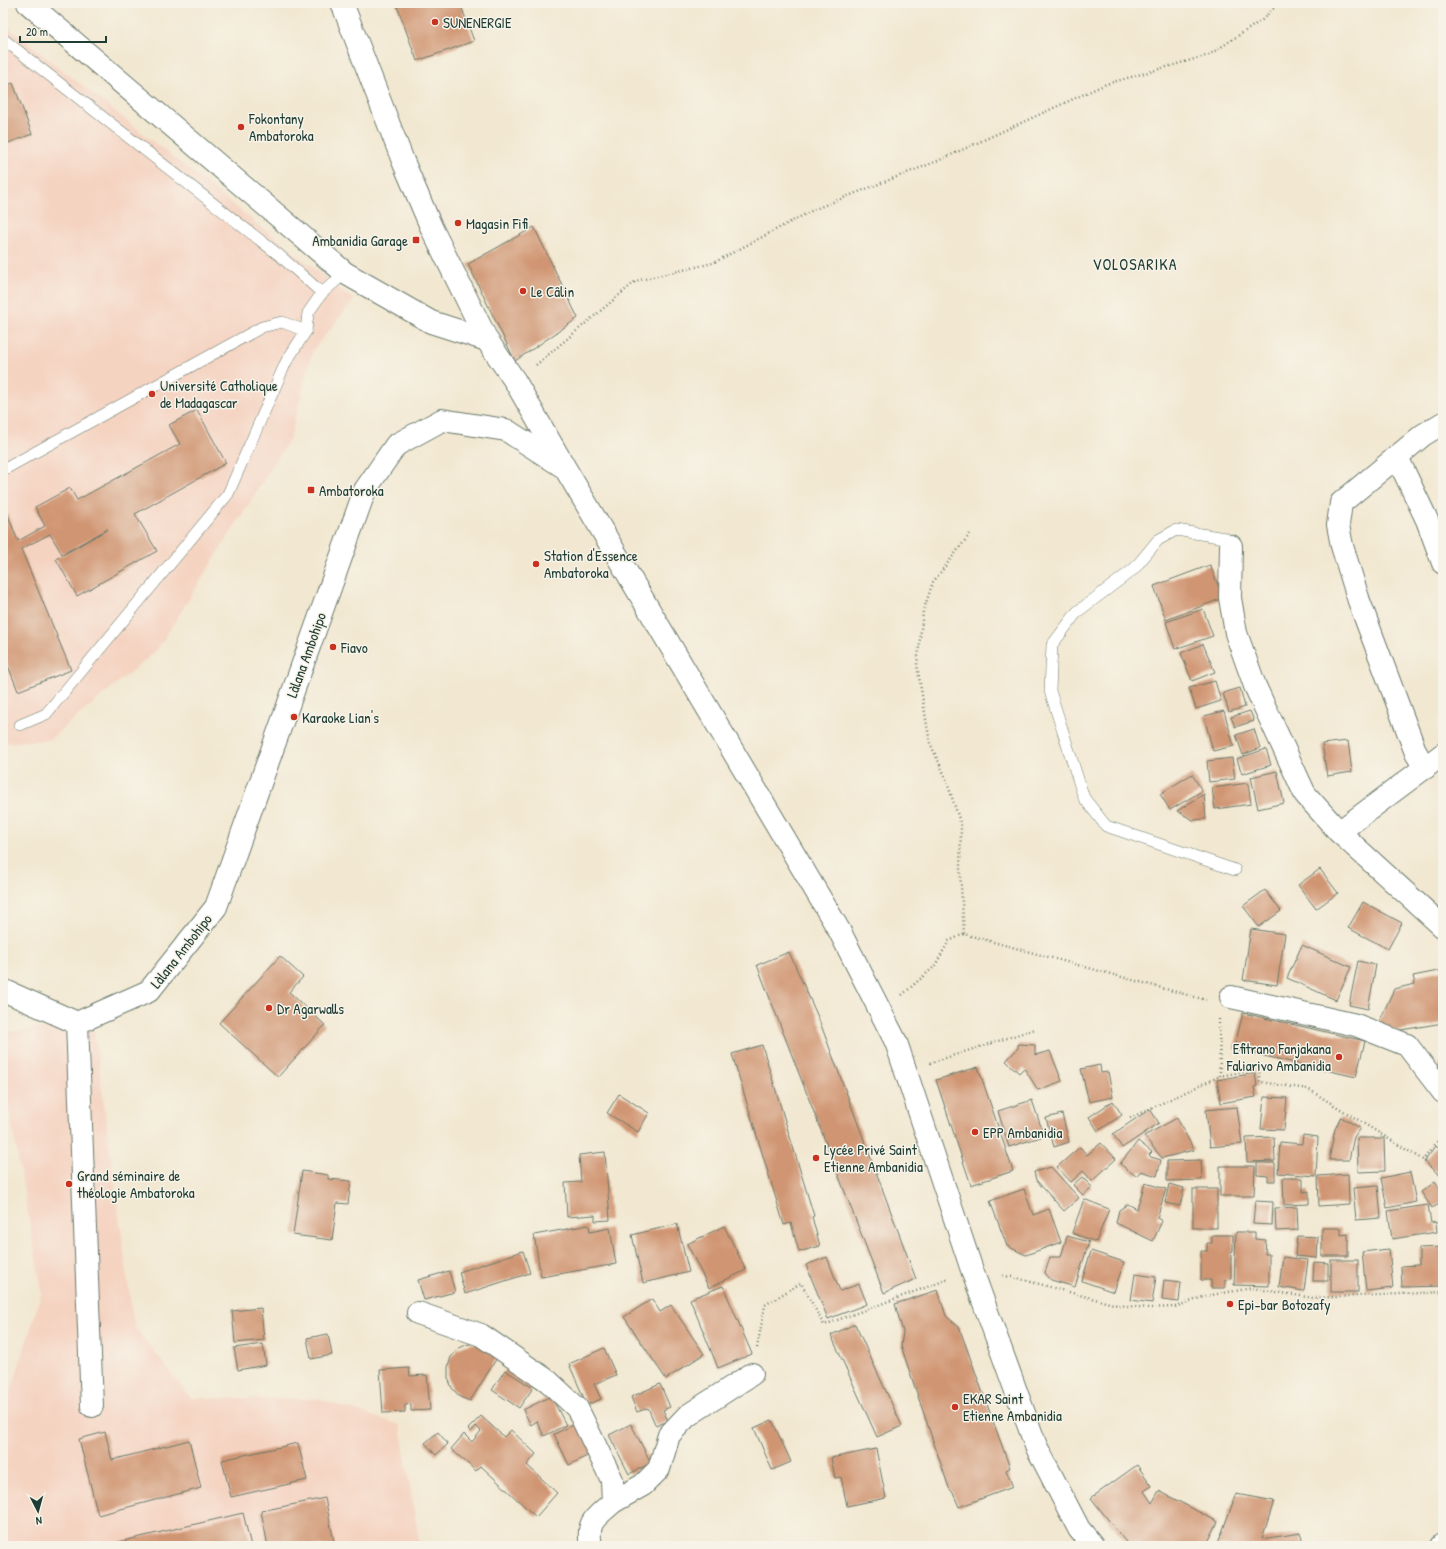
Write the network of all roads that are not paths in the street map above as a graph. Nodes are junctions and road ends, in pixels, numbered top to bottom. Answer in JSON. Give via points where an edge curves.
{"nodes":[{"id":1,"x":28,"y":3,"type":"edge"},
{"id":2,"x":342,"y":3,"type":"edge"},
{"id":3,"x":3,"y":39,"type":"edge"},
{"id":4,"x":345,"y":273,"type":"junction"},
{"id":5,"x":322,"y":293,"type":"junction"},
{"id":6,"x":306,"y":331,"type":"junction"},
{"id":7,"x":487,"y":340,"type":"junction"},
{"id":8,"x":1443,"y":423,"type":"edge"},
{"id":9,"x":1397,"y":457,"type":"junction"},
{"id":10,"x":565,"y":468,"type":"junction"},
{"id":11,"x":3,"y":470,"type":"edge"},
{"id":12,"x":1231,"y":546,"type":"joint"},
{"id":13,"x":1443,"y":563,"type":"edge"},
{"id":14,"x":20,"y":725,"type":"dead end"},
{"id":15,"x":1443,"y":754,"type":"edge"},
{"id":16,"x":1425,"y":768,"type":"junction"},
{"id":17,"x":1340,"y":832,"type":"junction"},
{"id":18,"x":1234,"y":870,"type":"dead end"},
{"id":19,"x":1443,"y":927,"type":"edge"},
{"id":20,"x":3,"y":990,"type":"edge"},
{"id":21,"x":1221,"y":1000,"type":"road end"},
{"id":22,"x":78,"y":1023,"type":"junction"},
{"id":23,"x":1443,"y":1092,"type":"edge"},
{"id":24,"x":418,"y":1313,"type":"dead end"},
{"id":25,"x":752,"y":1374,"type":"road end"},
{"id":26,"x":92,"y":1406,"type":"dead end"},
{"id":27,"x":613,"y":1502,"type":"junction"},
{"id":28,"x":591,"y":1546,"type":"edge"},
{"id":29,"x":1093,"y":1546,"type":"edge"}],
"edges":[{"from":1,"to":4,"type":"street"},
{"from":2,"to":7,"type":"street","via":[[432,229]]},
{"from":3,"to":5,"type":"lane","via":[[279,255]]},
{"from":4,"to":5,"type":"lane"},
{"from":4,"to":7,"type":"street","via":[[431,322]]},
{"from":5,"to":6,"type":"lane","via":[[308,313]]},
{"from":6,"to":11,"type":"lane","via":[[282,322],[262,327]]},
{"from":6,"to":14,"type":"lane","via":[[286,362],[228,494],[46,714]]},
{"from":7,"to":10,"type":"street","via":[[515,382]]},
{"from":8,"to":9,"type":"street","via":[[1423,435]]},
{"from":9,"to":13,"type":"street","via":[[1427,520]]},
{"from":9,"to":16,"type":"street","via":[[1341,503],[1338,525],[1359,601],[1416,753]]},
{"from":10,"to":22,"type":"street","name":"Làlana Ambohipo","via":[[506,430],[442,420],[396,445],[366,490],[216,907],[149,991]]},
{"from":10,"to":29,"type":"street","via":[[839,930],[896,1042],[973,1273],[1036,1446],[1079,1529]]},
{"from":12,"to":17,"type":"street","via":[[1232,612],[1236,632],[1255,686],[1305,794]]},
{"from":12,"to":18,"type":"lane","via":[[1225,538],[1176,530],[1158,540],[1134,569],[1077,612],[1052,645],[1050,691],[1084,798],[1106,826]]},
{"from":15,"to":16,"type":"street"},
{"from":16,"to":17,"type":"street"},
{"from":17,"to":19,"type":"street"},
{"from":20,"to":22,"type":"street"},
{"from":21,"to":23,"type":"street","via":[[1356,1025],[1407,1045]]},
{"from":22,"to":26,"type":"street"},
{"from":24,"to":27,"type":"street","via":[[481,1335],[548,1381],[577,1408],[612,1480]]},
{"from":25,"to":27,"type":"street","via":[[687,1416],[670,1435],[659,1469],[643,1485]]},
{"from":27,"to":28,"type":"street","via":[[591,1522]]}]}
